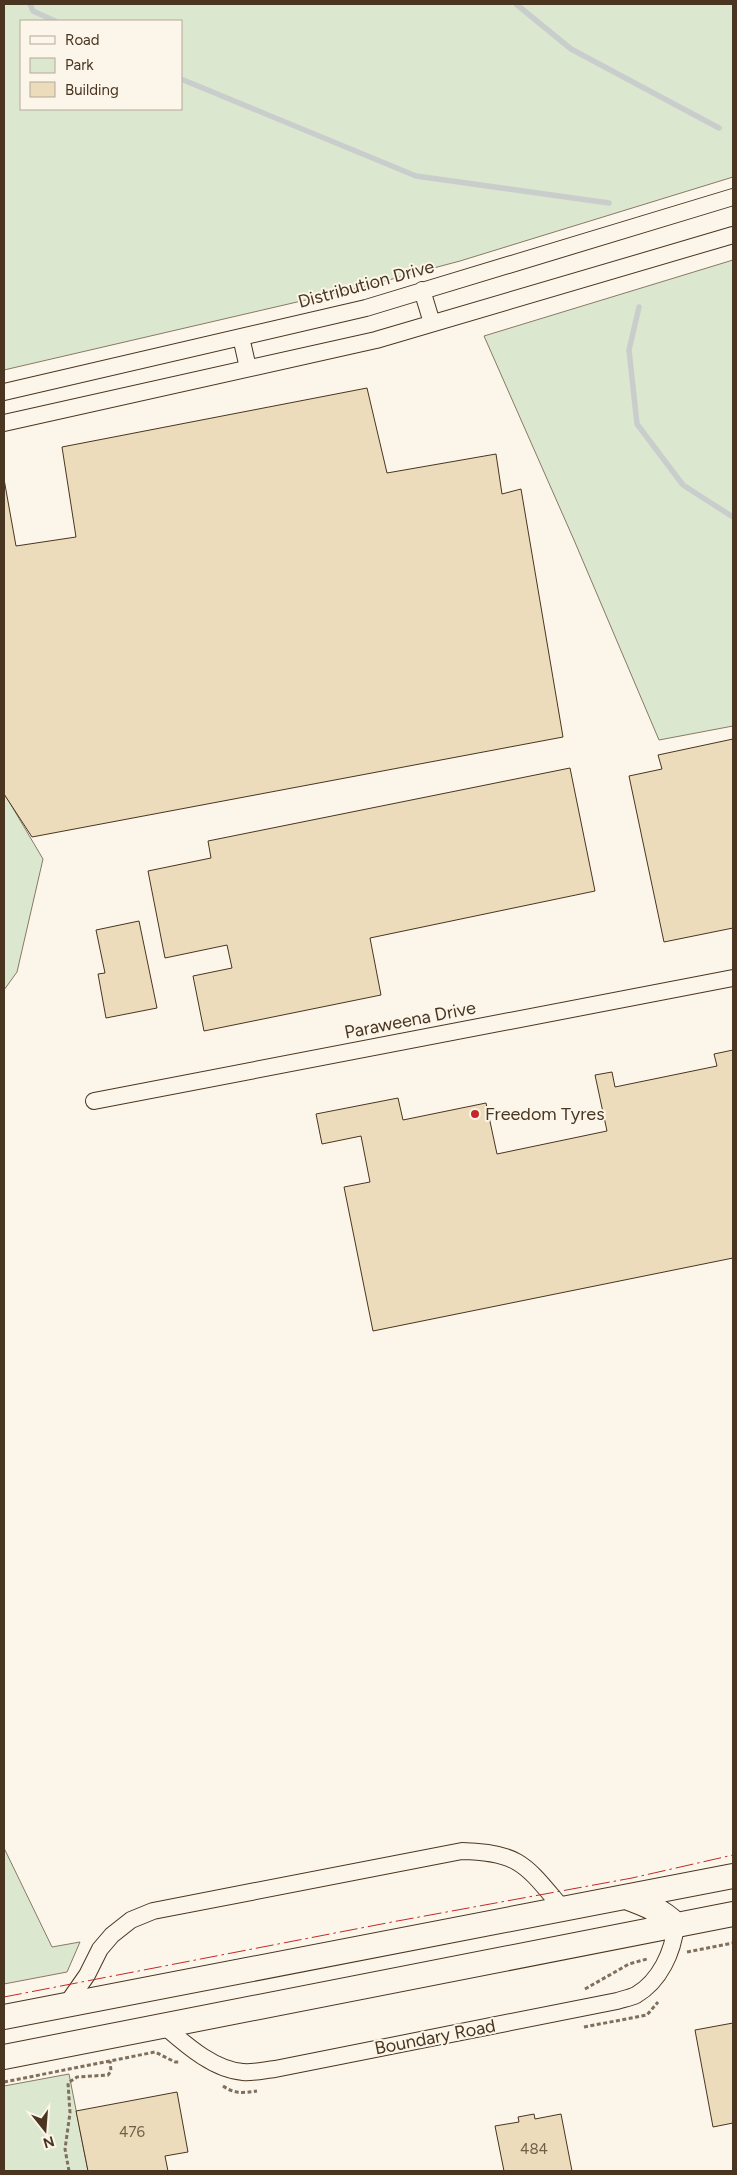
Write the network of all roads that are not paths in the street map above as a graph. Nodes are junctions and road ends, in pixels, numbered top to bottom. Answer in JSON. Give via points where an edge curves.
{"nodes":[{"id":1,"x":733,"y":197,"type":"edge"},
{"id":2,"x":733,"y":235,"type":"edge"},
{"id":3,"x":422,"y":290,"type":"junction"},
{"id":4,"x":432,"y":323,"type":"junction"},
{"id":5,"x":241,"y":337,"type":"junction"},
{"id":6,"x":248,"y":368,"type":"junction"},
{"id":7,"x":4,"y":392,"type":"edge"},
{"id":8,"x":4,"y":424,"type":"edge"},
{"id":9,"x":733,"y":978,"type":"edge"},
{"id":10,"x":94,"y":1101,"type":"dead end"},
{"id":11,"x":733,"y":1876,"type":"edge"},
{"id":12,"x":626,"y":1897,"type":"junction"},
{"id":13,"x":563,"y":1909,"type":"junction"},
{"id":14,"x":733,"y":1914,"type":"edge"},
{"id":15,"x":676,"y":1925,"type":"junction"},
{"id":16,"x":66,"y":2005,"type":"junction"},
{"id":17,"x":4,"y":2017,"type":"edge"},
{"id":18,"x":163,"y":2025,"type":"junction"},
{"id":19,"x":4,"y":2057,"type":"edge"}],
"edges":[{"from":1,"to":3,"type":"street","name":"Distribution Drive"},
{"from":2,"to":4,"type":"street"},
{"from":3,"to":4,"type":"street"},
{"from":3,"to":5,"type":"street","name":"Distribution Drive","via":[[366,308]]},
{"from":4,"to":6,"type":"street","via":[[376,340]]},
{"from":5,"to":6,"type":"street"},
{"from":5,"to":7,"type":"street","name":"Distribution Drive"},
{"from":6,"to":8,"type":"street"},
{"from":9,"to":10,"type":"street","name":"Paraweena Drive"},
{"from":11,"to":12,"type":"main road"},
{"from":12,"to":13,"type":"main road"},
{"from":12,"to":15,"type":"main road","via":[[654,1908]]},
{"from":13,"to":16,"type":"main road"},
{"from":13,"to":16,"type":"street","via":[[530,1869],[511,1858],[489,1852],[462,1851],[153,1911],[131,1920],[112,1935]]},
{"from":14,"to":15,"type":"main road"},
{"from":15,"to":18,"type":"main road"},
{"from":15,"to":18,"type":"street","name":"Boundary Road","via":[[670,1955],[652,1981],[636,1995],[274,2069],[243,2072],[224,2068]]},
{"from":16,"to":17,"type":"main road"},
{"from":18,"to":19,"type":"main road"}]}
